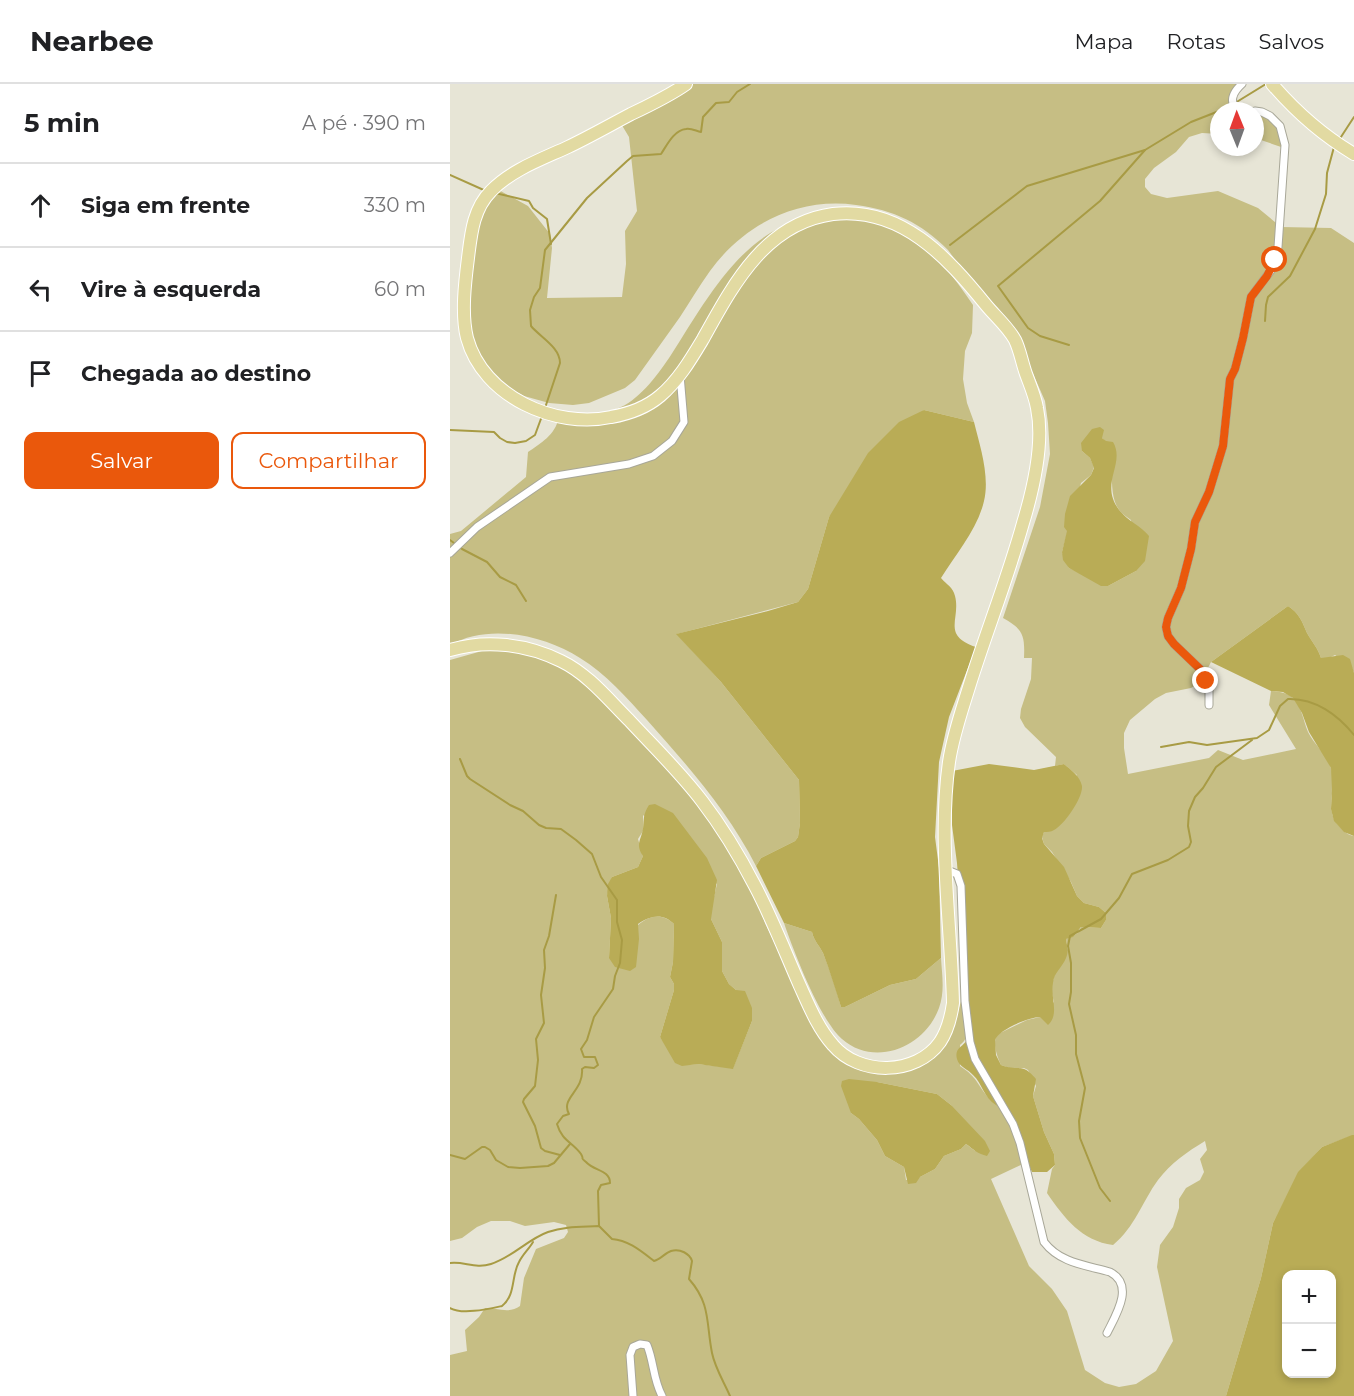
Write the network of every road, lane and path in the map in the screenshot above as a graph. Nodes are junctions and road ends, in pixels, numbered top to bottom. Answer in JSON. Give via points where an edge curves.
{"nodes":[{"id":1,"x":686,"y":84,"type":"edge"},
{"id":2,"x":1242,"y":84,"type":"edge"},
{"id":3,"x":1272,"y":84,"type":"edge"},
{"id":4,"x":1233,"y":102,"type":"edge"},
{"id":5,"x":1264,"y":113,"type":"edge"},
{"id":6,"x":1354,"y":154,"type":"edge"},
{"id":7,"x":680,"y":375,"type":"junction"},
{"id":8,"x":450,"y":553,"type":"edge"},
{"id":9,"x":450,"y":650,"type":"edge"},
{"id":10,"x":1209,"y":705,"type":"dead end"},
{"id":11,"x":947,"y":870,"type":"junction"},
{"id":12,"x":1107,"y":1333,"type":"dead end"},
{"id":13,"x":633,"y":1396,"type":"edge"},
{"id":14,"x":662,"y":1396,"type":"edge"}],
"edges":[{"from":1,"to":7,"type":"highway","via":[[516,172],[494,188],[484,198],[472,227],[465,295],[467,338],[480,365],[507,393],[547,414],[597,419],[631,412],[660,397]]},
{"from":2,"to":4,"type":"street","via":[[1234,92]]},
{"from":3,"to":6,"type":"highway","via":[[1327,137]]},
{"from":5,"to":10,"type":"street","via":[[1280,126],[1285,145],[1278,247],[1272,269],[1251,297],[1230,379],[1223,446],[1195,522],[1181,588],[1166,627],[1174,644],[1200,669],[1209,689]]},
{"from":7,"to":8,"type":"street","via":[[684,422],[672,441],[653,456],[629,464],[550,477],[477,527]]},
{"from":7,"to":11,"type":"highway","via":[[757,253],[789,228],[830,214],[874,216],[908,229],[953,265],[1015,339],[1038,410],[1034,481],[954,734],[945,818]]},
{"from":9,"to":11,"type":"highway","via":[[501,644],[534,651],[577,670],[604,695],[692,788],[721,827],[758,893],[820,1027],[834,1046],[858,1064],[894,1068],[917,1062],[944,1035],[953,1003]]},
{"from":11,"to":12,"type":"street","via":[[957,874],[961,886],[965,1001],[975,1059],[1013,1124],[1044,1242],[1062,1259],[1110,1272],[1120,1281],[1122,1301]]},
{"from":13,"to":14,"type":"street","via":[[630,1355],[633,1347],[640,1344],[647,1345]]}]}
